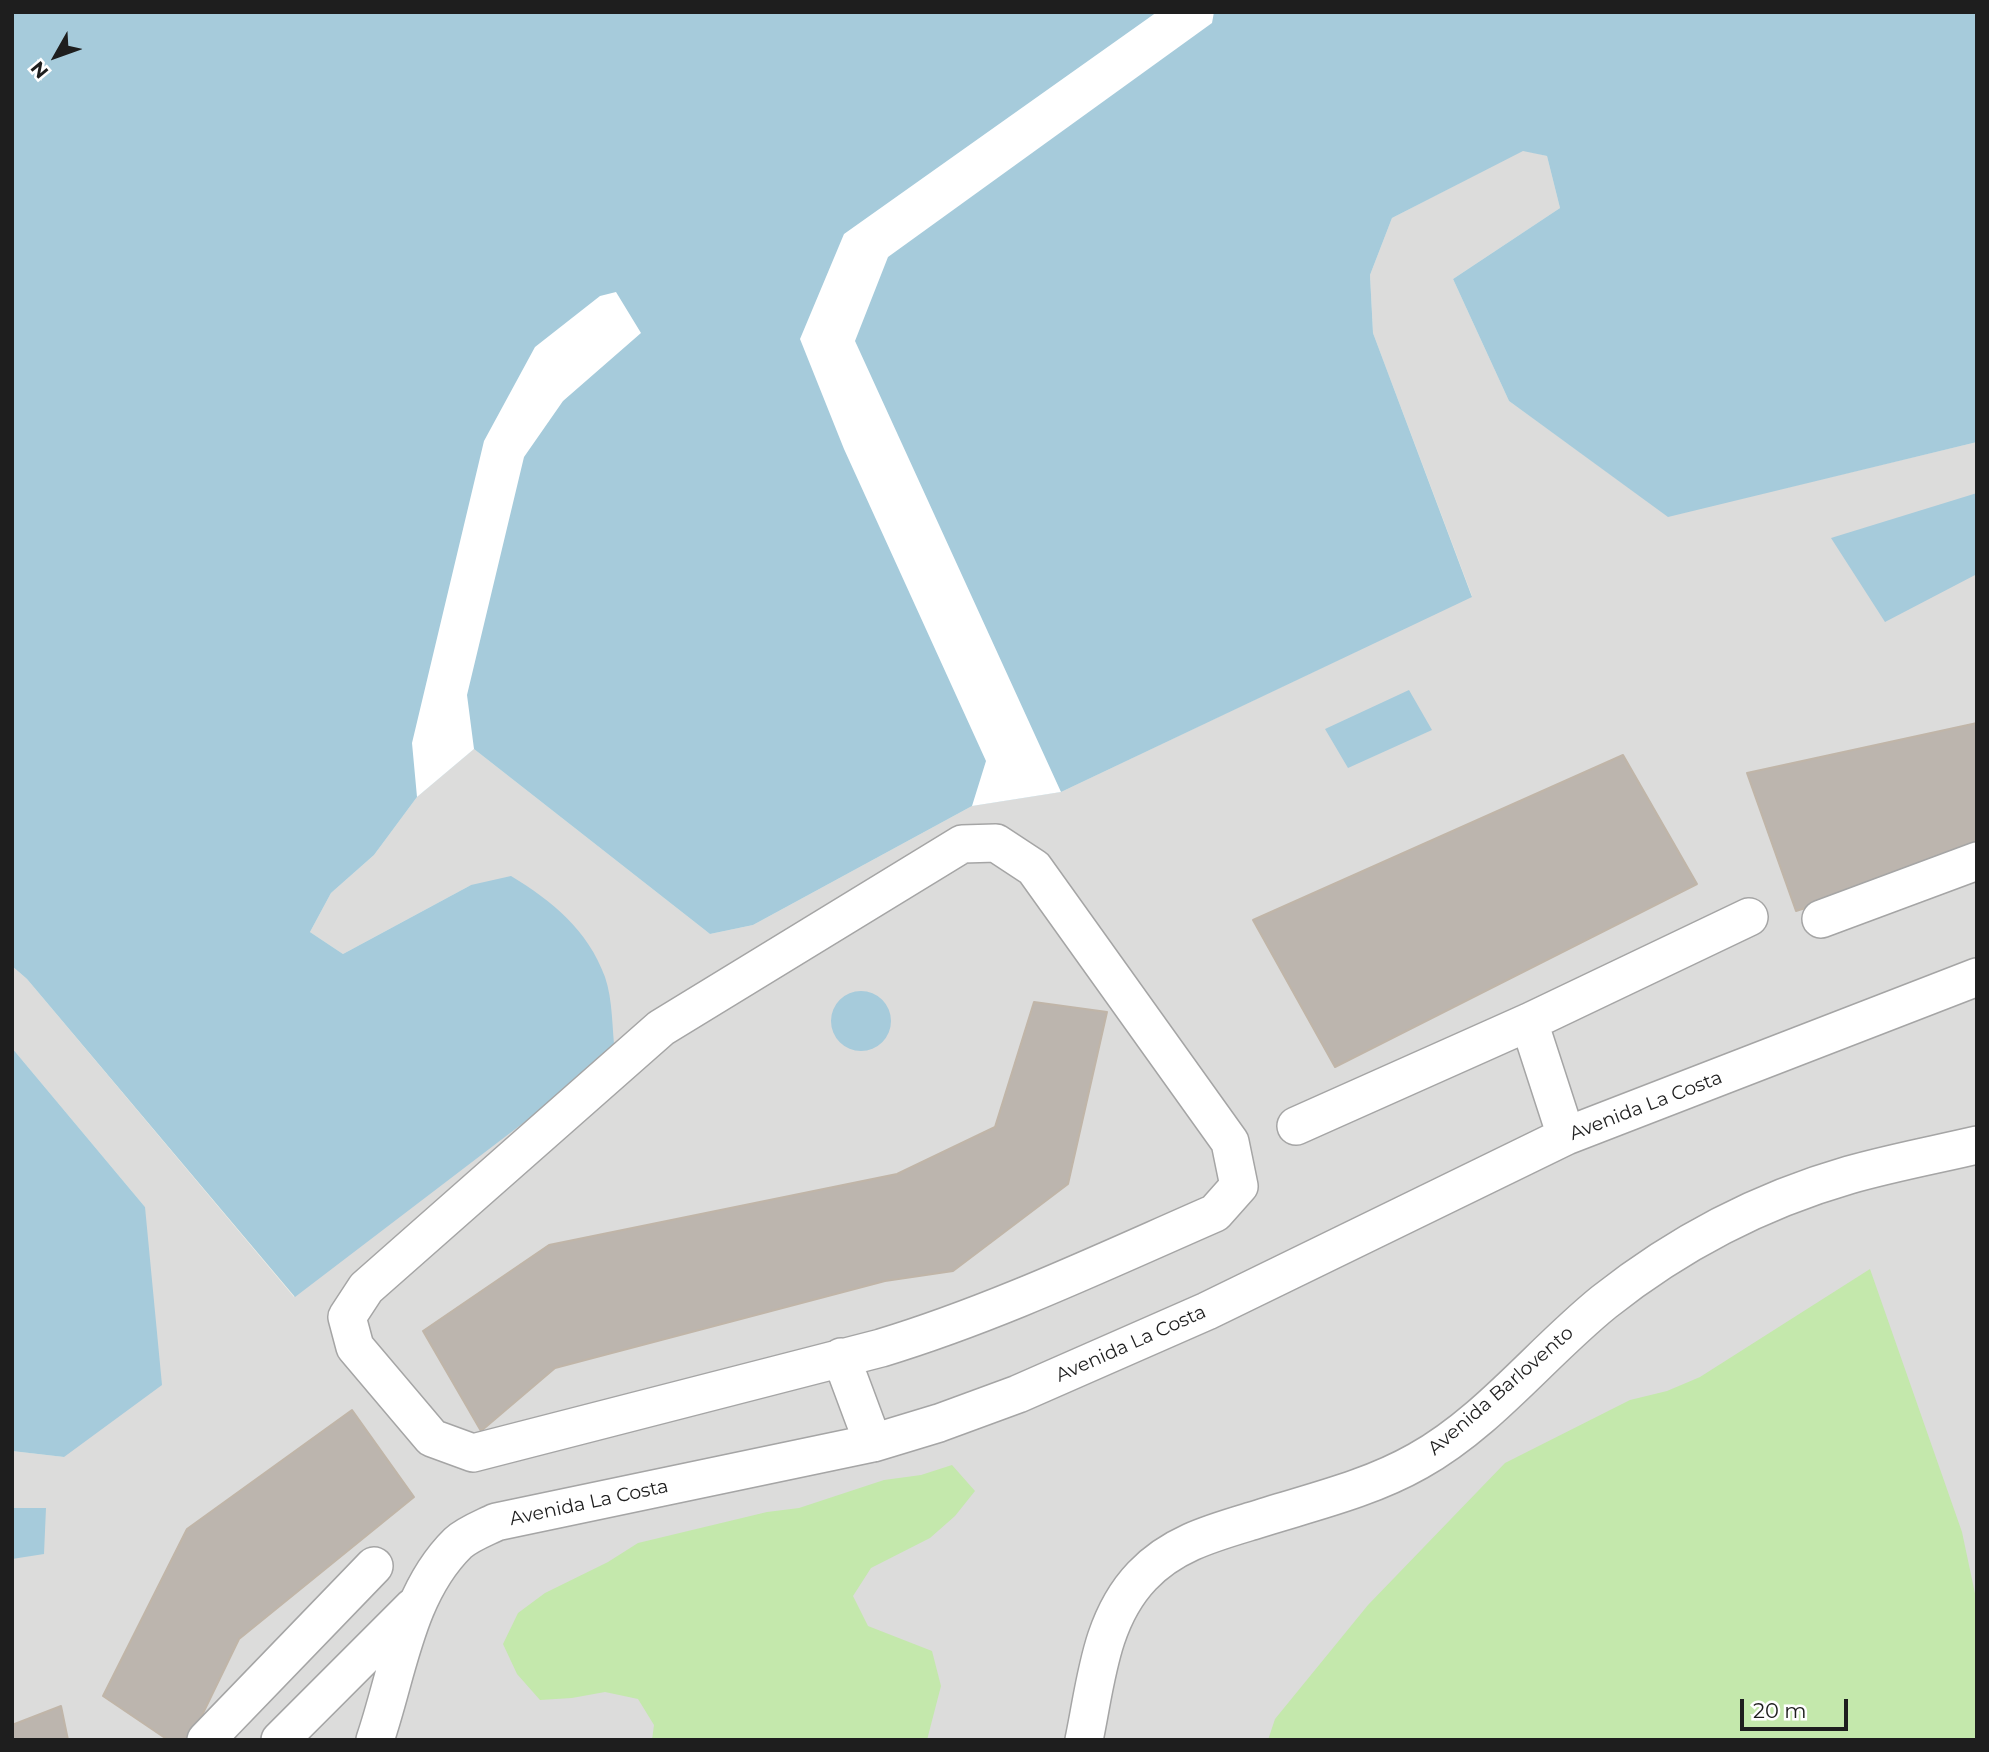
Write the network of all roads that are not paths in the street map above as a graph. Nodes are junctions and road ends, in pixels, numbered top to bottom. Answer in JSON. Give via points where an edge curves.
{"nodes":[{"id":1,"x":1977,"y":861,"type":"edge"},
{"id":2,"x":1749,"y":917,"type":"dead end"},
{"id":3,"x":1821,"y":919,"type":"dead end"},
{"id":4,"x":1977,"y":977,"type":"edge"},
{"id":5,"x":1530,"y":1022,"type":"junction"},
{"id":6,"x":1296,"y":1126,"type":"dead end"},
{"id":7,"x":1566,"y":1136,"type":"junction"},
{"id":8,"x":1977,"y":1145,"type":"edge"},
{"id":9,"x":841,"y":1357,"type":"junction"},
{"id":10,"x":873,"y":1443,"type":"junction"},
{"id":11,"x":374,"y":1566,"type":"dead end"},
{"id":12,"x":416,"y":1604,"type":"junction"},
{"id":13,"x":206,"y":1740,"type":"edge"},
{"id":14,"x":280,"y":1740,"type":"edge"},
{"id":15,"x":375,"y":1740,"type":"edge"},
{"id":16,"x":1084,"y":1740,"type":"edge"}],
"edges":[{"from":1,"to":3,"type":"street"},
{"from":2,"to":5,"type":"street"},
{"from":4,"to":7,"type":"street","name":"Avenida La Costa"},
{"from":5,"to":6,"type":"street"},
{"from":5,"to":7,"type":"street"},
{"from":7,"to":10,"type":"street","name":"Avenida La Costa","via":[[1194,1317],[1018,1394]]},
{"from":8,"to":16,"type":"street","name":"Avenida Barlovento","via":[[1850,1175],[1783,1197],[1719,1226],[1658,1261],[1602,1304],[1467,1426],[1420,1461],[1366,1485],[1202,1537],[1169,1553],[1130,1590],[1112,1621]]},
{"from":9,"to":9,"type":"street","via":[[942,1329],[1007,1303],[1215,1213],[1240,1186],[1230,1142],[1034,869],[996,842],[962,844],[661,1028],[366,1288],[347,1317],[355,1347],[432,1438],[473,1453]]},
{"from":9,"to":10,"type":"street"},
{"from":10,"to":12,"type":"street","name":"Avenida La Costa","via":[[496,1521],[460,1541],[430,1577]]},
{"from":11,"to":13,"type":"street"},
{"from":12,"to":14,"type":"street"},
{"from":12,"to":15,"type":"street","name":"Avenida La Costa"}]}
